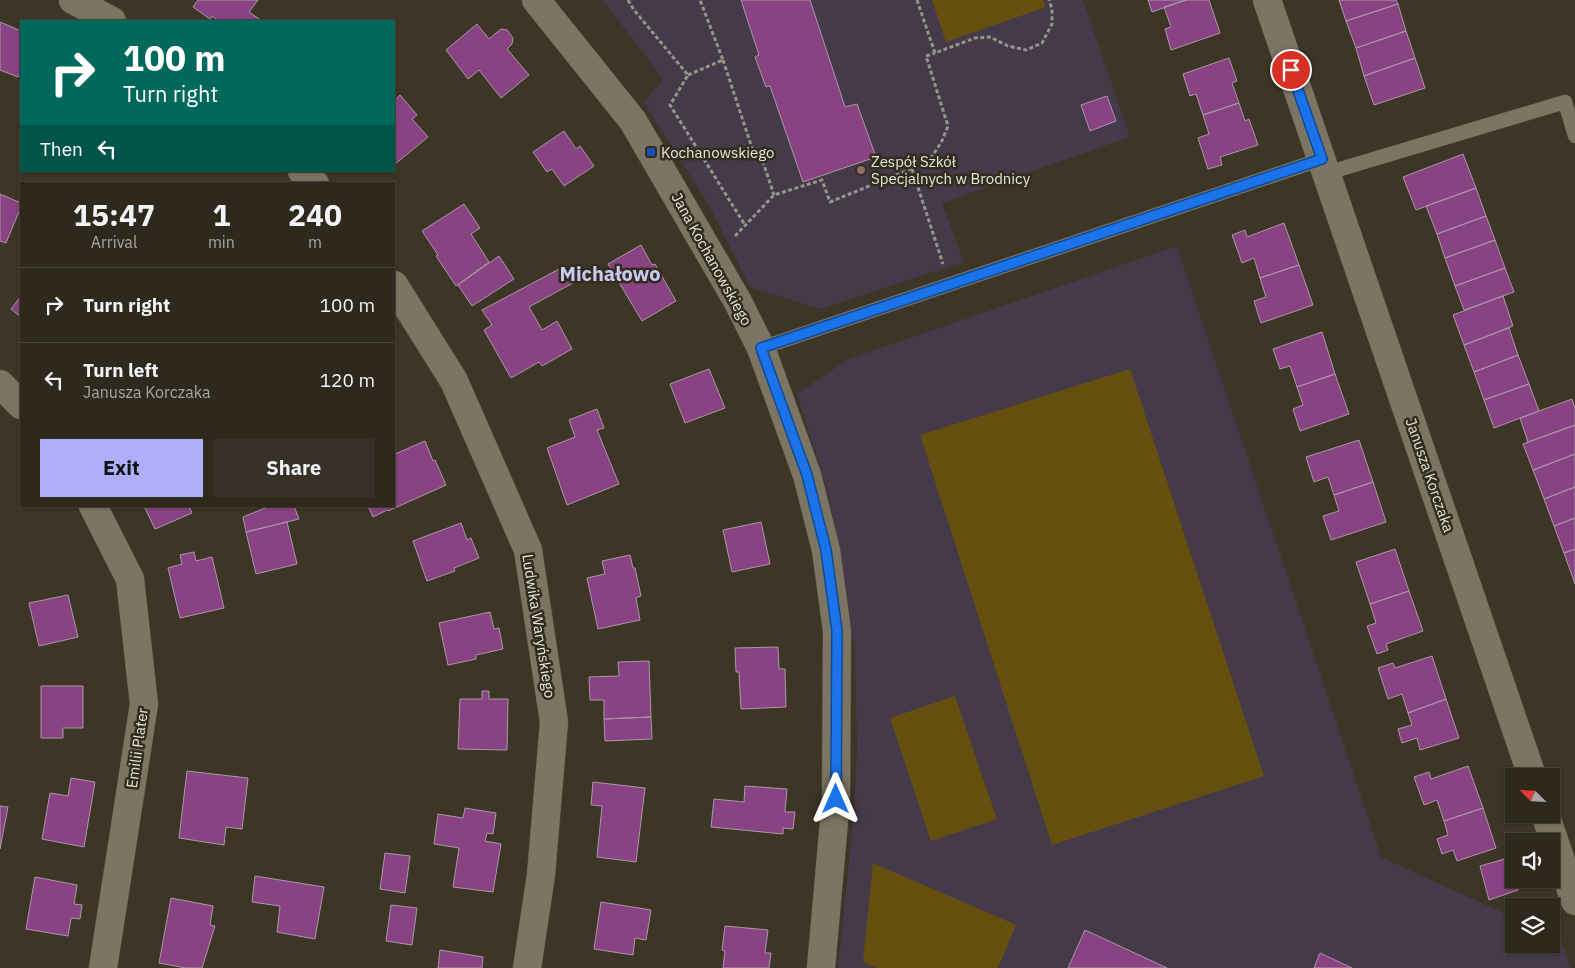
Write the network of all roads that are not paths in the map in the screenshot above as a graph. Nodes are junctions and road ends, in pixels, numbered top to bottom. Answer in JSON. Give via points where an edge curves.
{"nodes":[{"id":1,"x":73,"y":0,"type":"edge"},
{"id":2,"x":536,"y":0,"type":"edge"},
{"id":3,"x":1267,"y":0,"type":"edge"},
{"id":4,"x":110,"y":20,"type":"edge"},
{"id":5,"x":1575,"y":136,"type":"edge"},
{"id":6,"x":1324,"y":166,"type":"junction"},
{"id":7,"x":303,"y":172,"type":"edge"},
{"id":8,"x":313,"y":182,"type":"edge"},
{"id":9,"x":395,"y":287,"type":"edge"},
{"id":10,"x":761,"y":348,"type":"junction"},
{"id":11,"x":0,"y":384,"type":"edge"},
{"id":12,"x":20,"y":404,"type":"edge"},
{"id":13,"x":94,"y":507,"type":"edge"},
{"id":14,"x":1529,"y":768,"type":"edge"},
{"id":15,"x":1548,"y":823,"type":"edge"},
{"id":16,"x":1575,"y":901,"type":"edge"},
{"id":17,"x":103,"y":968,"type":"edge"},
{"id":18,"x":527,"y":968,"type":"edge"},
{"id":19,"x":821,"y":968,"type":"edge"}],
"edges":[{"from":1,"to":4,"type":"street"},
{"from":2,"to":10,"type":"street","name":"Jana Kochanowskiego","via":[[633,122],[738,302]]},
{"from":3,"to":6,"type":"street","name":"Janusza Korczaka"},
{"from":5,"to":6,"type":"lane","via":[[1565,102]]},
{"from":6,"to":10,"type":"lane"},
{"from":6,"to":14,"type":"street","name":"Janusza Korczaka"},
{"from":7,"to":8,"type":"street"},
{"from":9,"to":18,"type":"street","name":"Ludwika Waryńskiego","via":[[454,381],[528,550],[554,722],[541,875]]},
{"from":10,"to":19,"type":"street","name":"Jana Kochanowskiego","via":[[807,475],[826,550],[837,631],[836,799]]},
{"from":11,"to":12,"type":"street"},
{"from":13,"to":17,"type":"street","name":"Emilii Plater","via":[[130,579],[144,704]]},
{"from":15,"to":16,"type":"street"}]}
